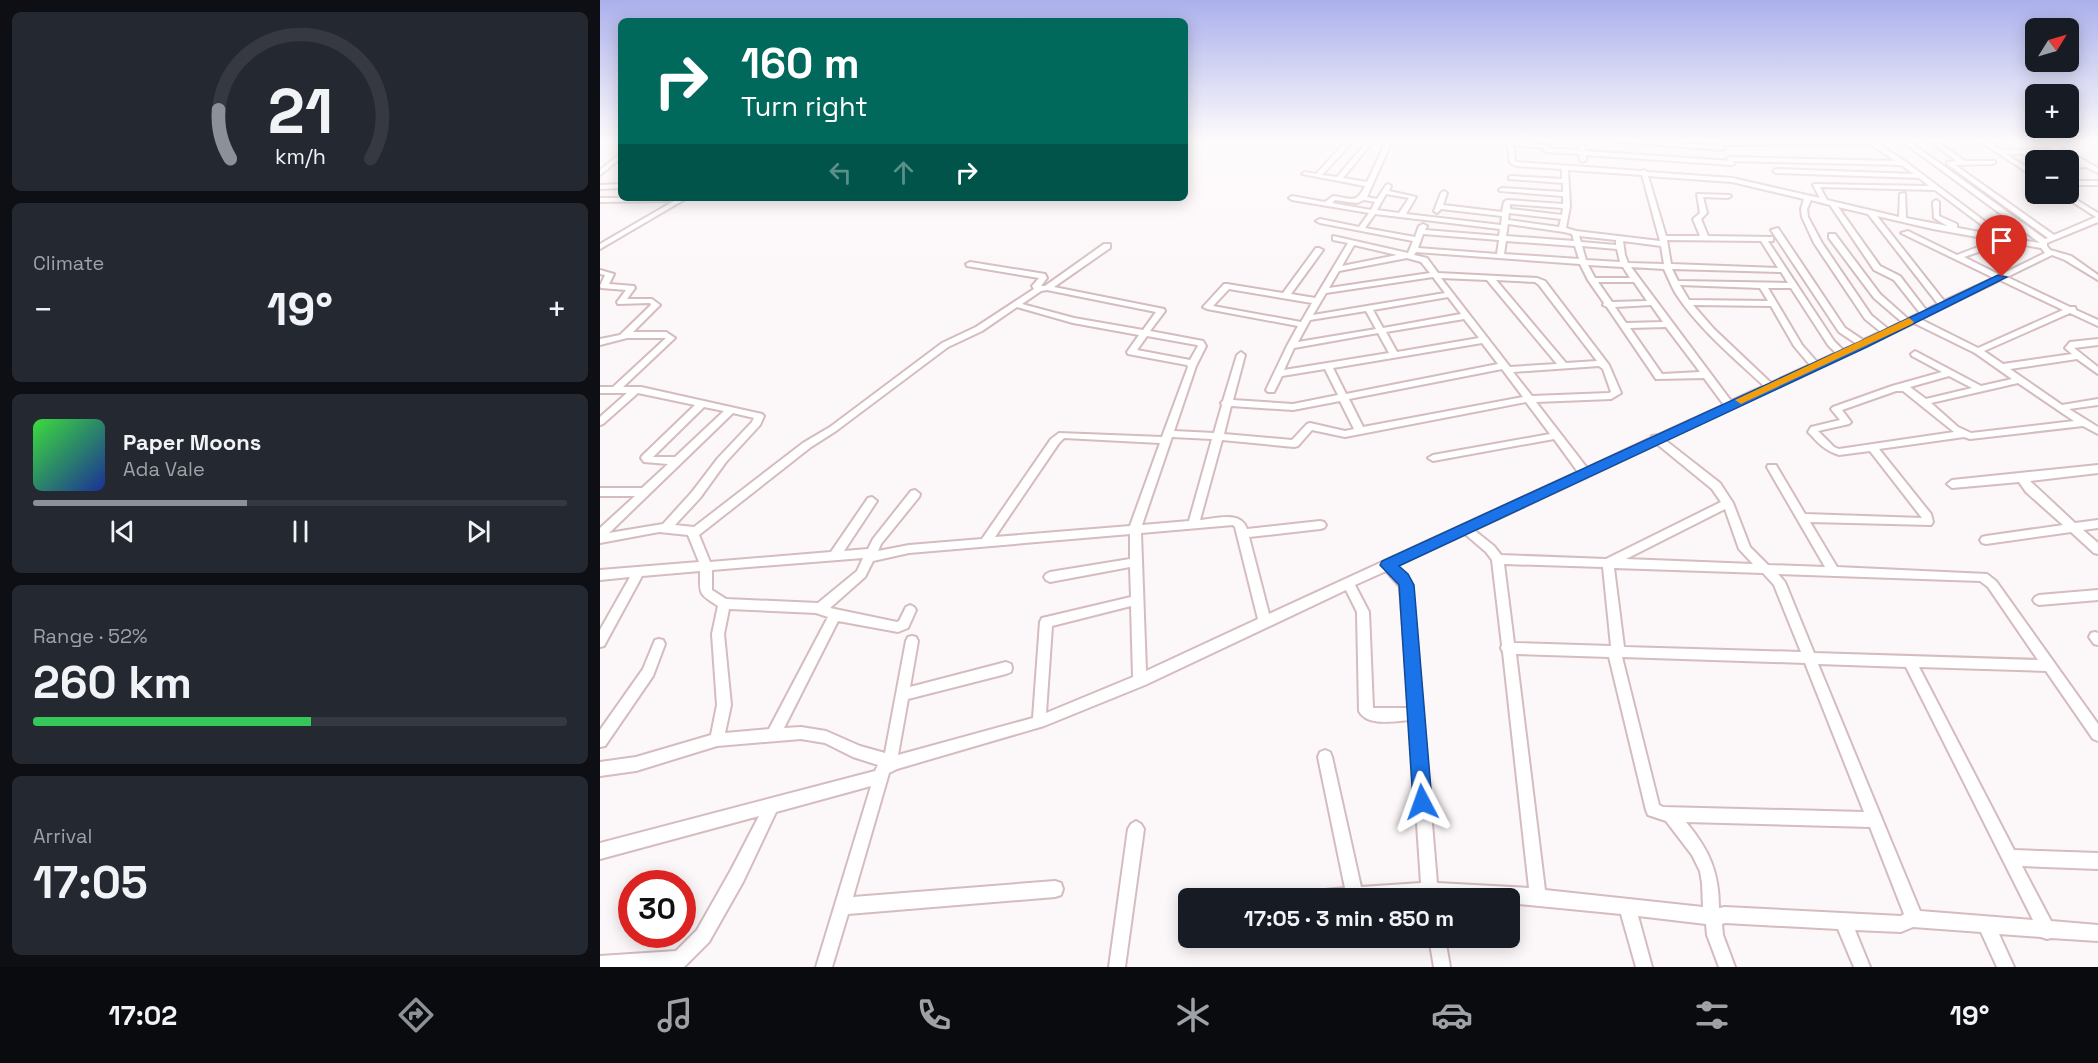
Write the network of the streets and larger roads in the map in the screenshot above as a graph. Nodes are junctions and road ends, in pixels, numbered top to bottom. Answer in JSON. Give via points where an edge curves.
{"nodes":[{"id":1,"x":1365,"y":184,"type":"edge"},
{"id":2,"x":1566,"y":184,"type":"edge"},
{"id":3,"x":1648,"y":184,"type":"edge"},
{"id":4,"x":1723,"y":184,"type":"edge"},
{"id":5,"x":1754,"y":184,"type":"edge"},
{"id":6,"x":1931,"y":184,"type":"edge"},
{"id":7,"x":1962,"y":184,"type":"edge"},
{"id":8,"x":1978,"y":184,"type":"edge"},
{"id":9,"x":2085,"y":184,"type":"edge"},
{"id":10,"x":1370,"y":185,"type":"joint"},
{"id":11,"x":618,"y":186,"type":"edge"},
{"id":12,"x":600,"y":188,"type":"edge"},
{"id":13,"x":1936,"y":188,"type":"junction"},
{"id":14,"x":1502,"y":190,"type":"dead end"},
{"id":15,"x":1444,"y":192,"type":"dead end"},
{"id":16,"x":2098,"y":192,"type":"edge"},
{"id":17,"x":1567,"y":194,"type":"junction"},
{"id":18,"x":1903,"y":195,"type":"dead end"},
{"id":19,"x":1292,"y":198,"type":"dead end"},
{"id":20,"x":1363,"y":198,"type":"junction"},
{"id":21,"x":1808,"y":198,"type":"junction"},
{"id":22,"x":600,"y":200,"type":"edge"},
{"id":23,"x":618,"y":200,"type":"edge"},
{"id":24,"x":678,"y":201,"type":"edge"},
{"id":25,"x":1379,"y":201,"type":"junction"},
{"id":26,"x":1936,"y":202,"type":"dead end"},
{"id":27,"x":1829,"y":203,"type":"junction"},
{"id":28,"x":1327,"y":204,"type":"junction"},
{"id":29,"x":2078,"y":204,"type":"edge"},
{"id":30,"x":1568,"y":206,"type":"junction"},
{"id":31,"x":1438,"y":207,"type":"junction"},
{"id":32,"x":1373,"y":212,"type":"junction"},
{"id":33,"x":1871,"y":213,"type":"junction"},
{"id":34,"x":1401,"y":216,"type":"junction"},
{"id":35,"x":1565,"y":217,"type":"junction"},
{"id":36,"x":1504,"y":218,"type":"junction"},
{"id":37,"x":2098,"y":218,"type":"edge"},
{"id":38,"x":1430,"y":219,"type":"junction"},
{"id":39,"x":1902,"y":220,"type":"junction"},
{"id":40,"x":1320,"y":221,"type":"dead end"},
{"id":41,"x":1361,"y":229,"type":"junction"},
{"id":42,"x":1563,"y":230,"type":"junction"},
{"id":43,"x":1775,"y":230,"type":"dead end"},
{"id":44,"x":1575,"y":233,"type":"junction"},
{"id":45,"x":1905,"y":233,"type":"dead end"},
{"id":46,"x":1814,"y":234,"type":"junction"},
{"id":47,"x":1971,"y":234,"type":"junction"},
{"id":48,"x":1419,"y":236,"type":"junction"},
{"id":49,"x":1832,"y":236,"type":"junction"},
{"id":50,"x":1854,"y":237,"type":"junction"},
{"id":51,"x":1987,"y":237,"type":"junction"},
{"id":52,"x":1336,"y":238,"type":"dead end"},
{"id":53,"x":2053,"y":238,"type":"junction"},
{"id":54,"x":1502,"y":239,"type":"junction"},
{"id":55,"x":1706,"y":239,"type":"junction"},
{"id":56,"x":1763,"y":239,"type":"junction"},
{"id":57,"x":1782,"y":239,"type":"junction"},
{"id":58,"x":1664,"y":241,"type":"junction"},
{"id":59,"x":2006,"y":241,"type":"junction"},
{"id":60,"x":1352,"y":242,"type":"junction"},
{"id":61,"x":1576,"y":243,"type":"junction"},
{"id":62,"x":1619,"y":243,"type":"junction"},
{"id":63,"x":1107,"y":246,"type":"dead end"},
{"id":64,"x":2046,"y":247,"type":"junction"},
{"id":65,"x":600,"y":248,"type":"edge"},
{"id":66,"x":1319,"y":250,"type":"dead end"},
{"id":67,"x":1412,"y":253,"type":"junction"},
{"id":68,"x":1500,"y":257,"type":"junction"},
{"id":69,"x":1958,"y":257,"type":"junction"},
{"id":70,"x":1583,"y":262,"type":"junction"},
{"id":71,"x":970,"y":264,"type":"dead end"},
{"id":72,"x":1625,"y":265,"type":"junction"},
{"id":73,"x":1668,"y":268,"type":"junction"},
{"id":74,"x":1336,"y":269,"type":"junction"},
{"id":75,"x":1784,"y":270,"type":"junction"},
{"id":76,"x":600,"y":272,"type":"edge"},
{"id":77,"x":1434,"y":275,"type":"junction"},
{"id":78,"x":2002,"y":277,"type":"junction"},
{"id":79,"x":1489,"y":278,"type":"junction"},
{"id":80,"x":2098,"y":278,"type":"edge"},
{"id":81,"x":1592,"y":280,"type":"junction"},
{"id":82,"x":1636,"y":280,"type":"junction"},
{"id":83,"x":1674,"y":283,"type":"junction"},
{"id":84,"x":1762,"y":285,"type":"junction"},
{"id":85,"x":1794,"y":286,"type":"junction"},
{"id":86,"x":1043,"y":289,"type":"junction"},
{"id":87,"x":1324,"y":291,"type":"junction"},
{"id":88,"x":1448,"y":295,"type":"junction"},
{"id":89,"x":1286,"y":296,"type":"junction"},
{"id":90,"x":1318,"y":301,"type":"junction"},
{"id":91,"x":1685,"y":302,"type":"junction"},
{"id":92,"x":1652,"y":303,"type":"junction"},
{"id":93,"x":1607,"y":304,"type":"junction"},
{"id":94,"x":1773,"y":304,"type":"junction"},
{"id":95,"x":1018,"y":305,"type":"junction"},
{"id":96,"x":1943,"y":305,"type":"junction"},
{"id":97,"x":1368,"y":308,"type":"junction"},
{"id":98,"x":2072,"y":309,"type":"junction"},
{"id":99,"x":1925,"y":314,"type":"junction"},
{"id":100,"x":1465,"y":316,"type":"junction"},
{"id":101,"x":1910,"y":321,"type":"junction"},
{"id":102,"x":1307,"y":322,"type":"junction"},
{"id":103,"x":2098,"y":323,"type":"edge"},
{"id":104,"x":1667,"y":324,"type":"junction"},
{"id":105,"x":1623,"y":326,"type":"junction"},
{"id":106,"x":1381,"y":331,"type":"junction"},
{"id":107,"x":1887,"y":332,"type":"junction"},
{"id":108,"x":1144,"y":333,"type":"junction"},
{"id":109,"x":625,"y":335,"type":"junction"},
{"id":110,"x":1484,"y":340,"type":"junction"},
{"id":111,"x":600,"y":342,"type":"edge"},
{"id":112,"x":2098,"y":342,"type":"edge"},
{"id":113,"x":1863,"y":344,"type":"junction"},
{"id":114,"x":1291,"y":346,"type":"junction"},
{"id":115,"x":1978,"y":351,"type":"junction"},
{"id":116,"x":1842,"y":354,"type":"junction"},
{"id":117,"x":1915,"y":354,"type":"dead end"},
{"id":118,"x":1240,"y":355,"type":"dead end"},
{"id":119,"x":1395,"y":355,"type":"junction"},
{"id":120,"x":2078,"y":356,"type":"junction"},
{"id":121,"x":1192,"y":365,"type":"junction"},
{"id":122,"x":1563,"y":365,"type":"junction"},
{"id":123,"x":1605,"y":365,"type":"junction"},
{"id":124,"x":1328,"y":366,"type":"junction"},
{"id":125,"x":1816,"y":366,"type":"junction"},
{"id":126,"x":2004,"y":367,"type":"junction"},
{"id":127,"x":1506,"y":368,"type":"junction"},
{"id":128,"x":2098,"y":370,"type":"edge"},
{"id":129,"x":1950,"y":373,"type":"junction"},
{"id":130,"x":1278,"y":374,"type":"junction"},
{"id":131,"x":1704,"y":375,"type":"junction"},
{"id":132,"x":2021,"y":380,"type":"junction"},
{"id":133,"x":1770,"y":387,"type":"junction"},
{"id":134,"x":1899,"y":387,"type":"junction"},
{"id":135,"x":1978,"y":388,"type":"junction"},
{"id":136,"x":615,"y":389,"type":"junction"},
{"id":137,"x":636,"y":390,"type":"junction"},
{"id":138,"x":1271,"y":390,"type":"dead end"},
{"id":139,"x":601,"y":391,"type":"edge"},
{"id":140,"x":1343,"y":398,"type":"junction"},
{"id":141,"x":1528,"y":399,"type":"junction"},
{"id":142,"x":1924,"y":402,"type":"junction"},
{"id":143,"x":2098,"y":402,"type":"edge"},
{"id":144,"x":1226,"y":403,"type":"junction"},
{"id":145,"x":702,"y":404,"type":"junction"},
{"id":146,"x":1729,"y":405,"type":"junction"},
{"id":147,"x":2060,"y":408,"type":"junction"},
{"id":148,"x":732,"y":409,"type":"junction"},
{"id":149,"x":600,"y":422,"type":"edge"},
{"id":150,"x":2083,"y":423,"type":"junction"},
{"id":151,"x":2098,"y":430,"type":"edge"},
{"id":152,"x":1360,"y":431,"type":"junction"},
{"id":153,"x":1963,"y":434,"type":"junction"},
{"id":154,"x":1216,"y":435,"type":"junction"},
{"id":155,"x":1555,"y":435,"type":"junction"},
{"id":156,"x":1166,"y":437,"type":"junction"},
{"id":157,"x":1656,"y":438,"type":"junction"},
{"id":158,"x":1872,"y":447,"type":"junction"},
{"id":159,"x":1434,"y":458,"type":"dead end"},
{"id":160,"x":677,"y":461,"type":"junction"},
{"id":161,"x":1772,"y":467,"type":"dead end"},
{"id":162,"x":2098,"y":468,"type":"edge"},
{"id":163,"x":1584,"y":472,"type":"junction"},
{"id":164,"x":2022,"y":478,"type":"junction"},
{"id":165,"x":1952,"y":484,"type":"dead end"},
{"id":166,"x":600,"y":492,"type":"edge"},
{"id":167,"x":645,"y":492,"type":"junction"},
{"id":168,"x":915,"y":494,"type":"dead end"},
{"id":169,"x":872,"y":501,"type":"dead end"},
{"id":170,"x":1728,"y":503,"type":"junction"},
{"id":171,"x":1804,"y":518,"type":"junction"},
{"id":172,"x":2098,"y":524,"type":"edge"},
{"id":173,"x":1193,"y":525,"type":"junction"},
{"id":174,"x":1320,"y":525,"type":"dead end"},
{"id":175,"x":667,"y":527,"type":"junction"},
{"id":176,"x":1465,"y":528,"type":"junction"},
{"id":177,"x":2076,"y":528,"type":"junction"},
{"id":178,"x":1135,"y":532,"type":"junction"},
{"id":179,"x":693,"y":534,"type":"junction"},
{"id":180,"x":1242,"y":534,"type":"junction"},
{"id":181,"x":600,"y":537,"type":"edge"},
{"id":182,"x":1986,"y":540,"type":"dead end"},
{"id":183,"x":985,"y":543,"type":"junction"},
{"id":184,"x":2098,"y":550,"type":"edge"},
{"id":185,"x":871,"y":555,"type":"junction"},
{"id":186,"x":834,"y":556,"type":"junction"},
{"id":187,"x":1498,"y":559,"type":"junction"},
{"id":188,"x":1136,"y":562,"type":"junction"},
{"id":189,"x":1608,"y":563,"type":"junction"},
{"id":190,"x":706,"y":565,"type":"junction"},
{"id":191,"x":1387,"y":565,"type":"junction"},
{"id":192,"x":1764,"y":568,"type":"junction"},
{"id":193,"x":639,"y":571,"type":"junction"},
{"id":194,"x":1833,"y":571,"type":"junction"},
{"id":195,"x":600,"y":575,"type":"edge"},
{"id":196,"x":1050,"y":577,"type":"dead end"},
{"id":197,"x":1348,"y":583,"type":"junction"},
{"id":198,"x":2098,"y":595,"type":"edge"},
{"id":199,"x":1137,"y":600,"type":"junction"},
{"id":200,"x":2039,"y":600,"type":"dead end"},
{"id":201,"x":724,"y":604,"type":"junction"},
{"id":202,"x":822,"y":608,"type":"junction"},
{"id":203,"x":910,"y":610,"type":"dead end"},
{"id":204,"x":836,"y":615,"type":"junction"},
{"id":205,"x":1265,"y":622,"type":"junction"},
{"id":206,"x":912,"y":641,"type":"dead end"},
{"id":207,"x":600,"y":642,"type":"edge"},
{"id":208,"x":659,"y":644,"type":"dead end"},
{"id":209,"x":1507,"y":648,"type":"junction"},
{"id":210,"x":1616,"y":650,"type":"junction"},
{"id":211,"x":1809,"y":657,"type":"junction"},
{"id":212,"x":1909,"y":660,"type":"junction"},
{"id":213,"x":2050,"y":666,"type":"junction"},
{"id":214,"x":1006,"y":668,"type":"dead end"},
{"id":215,"x":1140,"y":681,"type":"junction"},
{"id":216,"x":902,"y":695,"type":"junction"},
{"id":217,"x":1416,"y":714,"type":"junction"},
{"id":218,"x":1039,"y":722,"type":"junction"},
{"id":219,"x":773,"y":735,"type":"junction"},
{"id":220,"x":2098,"y":735,"type":"edge"},
{"id":221,"x":717,"y":740,"type":"junction"},
{"id":222,"x":600,"y":741,"type":"edge"},
{"id":223,"x":1325,"y":757,"type":"dead end"},
{"id":224,"x":892,"y":762,"type":"junction"},
{"id":225,"x":600,"y":769,"type":"edge"},
{"id":226,"x":880,"y":777,"type":"junction"},
{"id":227,"x":771,"y":807,"type":"junction"},
{"id":228,"x":1670,"y":814,"type":"junction"},
{"id":229,"x":1876,"y":820,"type":"junction"},
{"id":230,"x":1136,"y":830,"type":"dead end"},
{"id":231,"x":600,"y":851,"type":"edge"},
{"id":232,"x":2010,"y":858,"type":"junction"},
{"id":233,"x":2098,"y":861,"type":"edge"},
{"id":234,"x":1353,"y":888,"type":"edge"},
{"id":235,"x":1430,"y":888,"type":"edge"},
{"id":236,"x":1055,"y":889,"type":"dead end"},
{"id":237,"x":1520,"y":896,"type":"edge"},
{"id":238,"x":1538,"y":897,"type":"junction"},
{"id":239,"x":843,"y":906,"type":"junction"},
{"id":240,"x":1627,"y":907,"type":"junction"},
{"id":241,"x":1714,"y":917,"type":"junction"},
{"id":242,"x":1913,"y":919,"type":"junction"},
{"id":243,"x":1843,"y":921,"type":"junction"},
{"id":244,"x":1986,"y":924,"type":"junction"},
{"id":245,"x":2047,"y":931,"type":"junction"},
{"id":246,"x":2098,"y":933,"type":"edge"},
{"id":247,"x":1439,"y":948,"type":"edge"},
{"id":248,"x":675,"y":963,"type":"edge"},
{"id":249,"x":600,"y":964,"type":"edge"},
{"id":250,"x":824,"y":967,"type":"edge"},
{"id":251,"x":1117,"y":967,"type":"edge"},
{"id":252,"x":1442,"y":967,"type":"edge"},
{"id":253,"x":1644,"y":967,"type":"edge"},
{"id":254,"x":1727,"y":967,"type":"edge"},
{"id":255,"x":1862,"y":967,"type":"edge"},
{"id":256,"x":2006,"y":967,"type":"edge"}],
"edges":[{"from":1,"to":10,"type":"street"},
{"from":2,"to":17,"type":"street"},
{"from":3,"to":58,"type":"street"},
{"from":4,"to":55,"type":"street","via":[[1729,199],[1699,195],[1704,213],[1697,219]]},
{"from":5,"to":21,"type":"street"},
{"from":6,"to":13,"type":"street"},
{"from":7,"to":64,"type":"street"},
{"from":8,"to":53,"type":"street"},
{"from":9,"to":16,"type":"street"},
{"from":10,"to":20,"type":"street"},
{"from":11,"to":12,"type":"street"},
{"from":13,"to":27,"type":"street","via":[[1815,185]]},
{"from":13,"to":59,"type":"street"},
{"from":14,"to":17,"type":"street"},
{"from":15,"to":31,"type":"street"},
{"from":17,"to":30,"type":"street"},
{"from":18,"to":39,"type":"street"},
{"from":19,"to":28,"type":"street"},
{"from":20,"to":25,"type":"street"},
{"from":20,"to":28,"type":"street","via":[[1333,198]]},
{"from":21,"to":27,"type":"street"},
{"from":21,"to":46,"type":"street","via":[[1804,209]]},
{"from":22,"to":23,"type":"street"},
{"from":24,"to":65,"type":"street"},
{"from":25,"to":32,"type":"street"},
{"from":25,"to":34,"type":"street","via":[[1386,189],[1413,197]]},
{"from":26,"to":47,"type":"street","via":[[1936,217]]},
{"from":27,"to":33,"type":"street"},
{"from":27,"to":50,"type":"street"},
{"from":28,"to":32,"type":"street"},
{"from":29,"to":37,"type":"street"},
{"from":30,"to":35,"type":"street"},
{"from":30,"to":36,"type":"street","via":[[1509,202]]},
{"from":31,"to":36,"type":"street"},
{"from":31,"to":38,"type":"street"},
{"from":32,"to":34,"type":"street"},
{"from":32,"to":41,"type":"street"},
{"from":33,"to":39,"type":"street"},
{"from":33,"to":96,"type":"street"},
{"from":34,"to":38,"type":"street"},
{"from":35,"to":36,"type":"street"},
{"from":35,"to":42,"type":"street"},
{"from":36,"to":38,"type":"street"},
{"from":36,"to":42,"type":"street"},
{"from":36,"to":54,"type":"street"},
{"from":37,"to":53,"type":"street"},
{"from":38,"to":48,"type":"street"},
{"from":39,"to":47,"type":"street"},
{"from":40,"to":41,"type":"street"},
{"from":41,"to":48,"type":"street"},
{"from":42,"to":44,"type":"street"},
{"from":43,"to":57,"type":"street"},
{"from":44,"to":61,"type":"street"},
{"from":44,"to":62,"type":"street"},
{"from":45,"to":69,"type":"street"},
{"from":46,"to":49,"type":"street"},
{"from":46,"to":107,"type":"street","via":[[1868,317]]},
{"from":47,"to":51,"type":"street"},
{"from":48,"to":54,"type":"street"},
{"from":48,"to":67,"type":"street"},
{"from":49,"to":50,"type":"street"},
{"from":49,"to":101,"type":"street","via":[[1877,296]]},
{"from":50,"to":99,"type":"street","via":[[1879,270],[1900,281]]},
{"from":51,"to":59,"type":"street"},
{"from":51,"to":69,"type":"street","via":[[1981,248]]},
{"from":52,"to":60,"type":"street"},
{"from":53,"to":64,"type":"street"},
{"from":54,"to":61,"type":"street"},
{"from":54,"to":68,"type":"street"},
{"from":55,"to":56,"type":"street"},
{"from":55,"to":58,"type":"street"},
{"from":56,"to":57,"type":"street"},
{"from":56,"to":75,"type":"street"},
{"from":57,"to":113,"type":"street","via":[[1835,320]]},
{"from":58,"to":62,"type":"street"},
{"from":58,"to":73,"type":"street"},
{"from":59,"to":64,"type":"street"},
{"from":60,"to":67,"type":"street"},
{"from":60,"to":74,"type":"street"},
{"from":61,"to":62,"type":"street"},
{"from":61,"to":70,"type":"street"},
{"from":62,"to":72,"type":"street"},
{"from":63,"to":86,"type":"street"},
{"from":64,"to":78,"type":"street"},
{"from":64,"to":80,"type":"street"},
{"from":66,"to":89,"type":"street"},
{"from":67,"to":68,"type":"street"},
{"from":67,"to":74,"type":"street"},
{"from":67,"to":77,"type":"street","via":[[1424,260]]},
{"from":68,"to":70,"type":"street"},
{"from":69,"to":78,"type":"street"},
{"from":70,"to":72,"type":"street"},
{"from":70,"to":81,"type":"street"},
{"from":71,"to":86,"type":"street","via":[[1042,276],[1036,286]]},
{"from":72,"to":73,"type":"street"},
{"from":72,"to":82,"type":"street"},
{"from":73,"to":75,"type":"street"},
{"from":73,"to":83,"type":"street"},
{"from":74,"to":87,"type":"street"},
{"from":75,"to":85,"type":"street"},
{"from":76,"to":109,"type":"street","via":[[610,274],[604,286],[630,287],[621,302],[656,304]]},
{"from":77,"to":79,"type":"street"},
{"from":77,"to":87,"type":"street"},
{"from":77,"to":88,"type":"street"},
{"from":78,"to":96,"type":"street"},
{"from":78,"to":98,"type":"street"},
{"from":79,"to":122,"type":"street"},
{"from":79,"to":123,"type":"street","via":[[1540,282]]},
{"from":81,"to":82,"type":"street"},
{"from":81,"to":93,"type":"street"},
{"from":82,"to":92,"type":"street"},
{"from":83,"to":84,"type":"street"},
{"from":83,"to":91,"type":"street"},
{"from":84,"to":85,"type":"street"},
{"from":84,"to":94,"type":"street"},
{"from":85,"to":116,"type":"street"},
{"from":86,"to":95,"type":"street"},
{"from":86,"to":108,"type":"street","via":[[1161,311]]},
{"from":87,"to":90,"type":"street"},
{"from":88,"to":97,"type":"street"},
{"from":88,"to":100,"type":"street"},
{"from":89,"to":90,"type":"street"},
{"from":89,"to":102,"type":"street","via":[[1227,285],[1207,307]]},
{"from":90,"to":102,"type":"street"},
{"from":91,"to":94,"type":"street"},
{"from":91,"to":133,"type":"street"},
{"from":92,"to":93,"type":"street"},
{"from":92,"to":104,"type":"street"},
{"from":93,"to":105,"type":"street"},
{"from":94,"to":125,"type":"street","via":[[1798,346]]},
{"from":95,"to":108,"type":"street"},
{"from":95,"to":179,"type":"street","via":[[975,332],[945,345]]},
{"from":96,"to":99,"type":"street"},
{"from":97,"to":102,"type":"street"},
{"from":97,"to":106,"type":"street"},
{"from":98,"to":103,"type":"street"},
{"from":98,"to":115,"type":"street"},
{"from":99,"to":101,"type":"street"},
{"from":100,"to":106,"type":"street"},
{"from":100,"to":110,"type":"street"},
{"from":101,"to":107,"type":"street"},
{"from":101,"to":115,"type":"street"},
{"from":102,"to":114,"type":"street"},
{"from":104,"to":105,"type":"street"},
{"from":104,"to":131,"type":"street"},
{"from":105,"to":131,"type":"street","via":[[1659,377]]},
{"from":106,"to":114,"type":"street"},
{"from":106,"to":119,"type":"street"},
{"from":107,"to":113,"type":"street"},
{"from":108,"to":121,"type":"street","via":[[1200,343]]},
{"from":108,"to":121,"type":"street","via":[[1132,353]]},
{"from":109,"to":111,"type":"street"},
{"from":109,"to":136,"type":"street","via":[[671,338]]},
{"from":110,"to":119,"type":"street"},
{"from":110,"to":127,"type":"street"},
{"from":112,"to":120,"type":"street","via":[[2070,345]]},
{"from":113,"to":116,"type":"street"},
{"from":114,"to":130,"type":"street"},
{"from":115,"to":126,"type":"street"},
{"from":116,"to":125,"type":"street"},
{"from":117,"to":129,"type":"street"},
{"from":118,"to":144,"type":"street"},
{"from":119,"to":124,"type":"street"},
{"from":120,"to":126,"type":"street"},
{"from":120,"to":128,"type":"street"},
{"from":121,"to":156,"type":"street"},
{"from":122,"to":123,"type":"street"},
{"from":122,"to":127,"type":"street"},
{"from":123,"to":141,"type":"street","via":[[1616,390],[1614,395]]},
{"from":124,"to":130,"type":"street"},
{"from":124,"to":140,"type":"street"},
{"from":125,"to":133,"type":"street"},
{"from":126,"to":132,"type":"street"},
{"from":127,"to":140,"type":"street"},
{"from":127,"to":141,"type":"street"},
{"from":129,"to":134,"type":"street"},
{"from":129,"to":135,"type":"street"},
{"from":130,"to":138,"type":"street"},
{"from":131,"to":146,"type":"street"},
{"from":132,"to":135,"type":"street"},
{"from":132,"to":147,"type":"street"},
{"from":133,"to":146,"type":"street"},
{"from":134,"to":142,"type":"street"},
{"from":134,"to":158,"type":"street","via":[[1840,407],[1835,412],[1846,422],[1812,430],[1836,452]]},
{"from":135,"to":142,"type":"street"},
{"from":136,"to":137,"type":"street"},
{"from":136,"to":139,"type":"street"},
{"from":137,"to":145,"type":"street"},
{"from":137,"to":149,"type":"street"},
{"from":140,"to":144,"type":"street","via":[[1286,408]]},
{"from":140,"to":152,"type":"street"},
{"from":141,"to":152,"type":"street"},
{"from":141,"to":155,"type":"street"},
{"from":142,"to":153,"type":"street"},
{"from":143,"to":147,"type":"street"},
{"from":144,"to":154,"type":"street"},
{"from":145,"to":148,"type":"street"},
{"from":145,"to":160,"type":"street","via":[[646,458]]},
{"from":146,"to":157,"type":"street"},
{"from":147,"to":150,"type":"street"},
{"from":148,"to":160,"type":"street"},
{"from":148,"to":175,"type":"street","via":[[756,414],[759,420]]},
{"from":150,"to":151,"type":"street"},
{"from":150,"to":153,"type":"street","via":[[1977,436]]},
{"from":152,"to":154,"type":"street","via":[[1340,434],[1310,426],[1294,444]]},
{"from":153,"to":158,"type":"street"},
{"from":154,"to":156,"type":"street"},
{"from":154,"to":173,"type":"street"},
{"from":155,"to":159,"type":"street"},
{"from":155,"to":163,"type":"street"},
{"from":156,"to":178,"type":"street"},
{"from":156,"to":183,"type":"street","via":[[1062,435]]},
{"from":157,"to":163,"type":"street"},
{"from":157,"to":170,"type":"street","via":[[1706,477]]},
{"from":158,"to":171,"type":"street","via":[[1927,522]]},
{"from":160,"to":167,"type":"street"},
{"from":161,"to":171,"type":"street"},
{"from":162,"to":164,"type":"street"},
{"from":163,"to":176,"type":"street"},
{"from":164,"to":165,"type":"street"},
{"from":164,"to":177,"type":"street"},
{"from":166,"to":167,"type":"street"},
{"from":167,"to":181,"type":"street"},
{"from":168,"to":185,"type":"street"},
{"from":169,"to":186,"type":"street"},
{"from":170,"to":189,"type":"street"},
{"from":170,"to":192,"type":"street","via":[[1745,549]]},
{"from":171,"to":194,"type":"street"},
{"from":172,"to":177,"type":"street"},
{"from":173,"to":178,"type":"street"},
{"from":173,"to":180,"type":"street","via":[[1234,521],[1240,525]]},
{"from":174,"to":180,"type":"street"},
{"from":175,"to":179,"type":"street","via":[[686,529]]},
{"from":175,"to":181,"type":"street"},
{"from":176,"to":187,"type":"street"},
{"from":176,"to":191,"type":"street"},
{"from":177,"to":182,"type":"street"},
{"from":177,"to":184,"type":"street"},
{"from":178,"to":183,"type":"street"},
{"from":178,"to":188,"type":"street"},
{"from":179,"to":190,"type":"street"},
{"from":180,"to":205,"type":"street"},
{"from":183,"to":185,"type":"street"},
{"from":185,"to":186,"type":"street"},
{"from":185,"to":202,"type":"street","via":[[856,581]]},
{"from":186,"to":190,"type":"street"},
{"from":187,"to":189,"type":"street"},
{"from":187,"to":209,"type":"street"},
{"from":188,"to":196,"type":"street"},
{"from":188,"to":199,"type":"street"},
{"from":189,"to":192,"type":"street"},
{"from":189,"to":210,"type":"street"},
{"from":190,"to":193,"type":"street"},
{"from":190,"to":201,"type":"street","via":[[706,592]]},
{"from":191,"to":197,"type":"street"},
{"from":191,"to":217,"type":"street","via":[[1406,585]]},
{"from":192,"to":194,"type":"street"},
{"from":192,"to":211,"type":"street","via":[[1779,582]]},
{"from":193,"to":195,"type":"street"},
{"from":193,"to":207,"type":"street"},
{"from":194,"to":213,"type":"street","via":[[1983,577]]},
{"from":197,"to":205,"type":"street"},
{"from":197,"to":217,"type":"street","via":[[1363,612],[1366,711]]},
{"from":198,"to":200,"type":"street"},
{"from":199,"to":215,"type":"street"},
{"from":199,"to":218,"type":"street","via":[[1046,622]]},
{"from":201,"to":202,"type":"street"},
{"from":201,"to":221,"type":"street","via":[[718,634],[724,705]]},
{"from":202,"to":204,"type":"street"},
{"from":203,"to":204,"type":"street","via":[[904,624],[898,627]]},
{"from":204,"to":219,"type":"street"},
{"from":205,"to":215,"type":"street"},
{"from":206,"to":216,"type":"street"},
{"from":208,"to":222,"type":"street","via":[[648,672]]},
{"from":209,"to":210,"type":"street"},
{"from":209,"to":238,"type":"street"},
{"from":210,"to":211,"type":"street"},
{"from":210,"to":228,"type":"street","via":[[1650,807],[1658,813]]},
{"from":211,"to":212,"type":"street"},
{"from":211,"to":229,"type":"street"},
{"from":212,"to":213,"type":"street"},
{"from":212,"to":232,"type":"street"},
{"from":213,"to":220,"type":"street"},
{"from":214,"to":216,"type":"street"},
{"from":215,"to":218,"type":"street"},
{"from":216,"to":224,"type":"street"},
{"from":217,"to":235,"type":"street"},
{"from":218,"to":224,"type":"street"},
{"from":219,"to":221,"type":"street"},
{"from":219,"to":224,"type":"street","via":[[801,733],[826,737]]},
{"from":221,"to":225,"type":"street","via":[[636,764]]},
{"from":223,"to":234,"type":"street"},
{"from":224,"to":226,"type":"street"},
{"from":226,"to":227,"type":"street"},
{"from":226,"to":239,"type":"street"},
{"from":227,"to":231,"type":"street"},
{"from":227,"to":248,"type":"street","via":[[718,912],[703,936]]},
{"from":228,"to":229,"type":"street"},
{"from":228,"to":241,"type":"street","via":[[1704,857]]},
{"from":229,"to":242,"type":"street"},
{"from":230,"to":251,"type":"street"},
{"from":232,"to":233,"type":"street"},
{"from":232,"to":245,"type":"street"},
{"from":236,"to":239,"type":"street"},
{"from":237,"to":238,"type":"street"},
{"from":238,"to":240,"type":"street"},
{"from":239,"to":250,"type":"street"},
{"from":240,"to":241,"type":"street"},
{"from":240,"to":253,"type":"street"},
{"from":241,"to":243,"type":"street"},
{"from":241,"to":254,"type":"street","via":[[1715,935]]},
{"from":242,"to":243,"type":"street","via":[[1901,924]]},
{"from":242,"to":244,"type":"street"},
{"from":243,"to":255,"type":"street"},
{"from":244,"to":245,"type":"street"},
{"from":244,"to":256,"type":"street"},
{"from":245,"to":246,"type":"street"},
{"from":247,"to":252,"type":"street"},
{"from":248,"to":249,"type":"street"}]}
